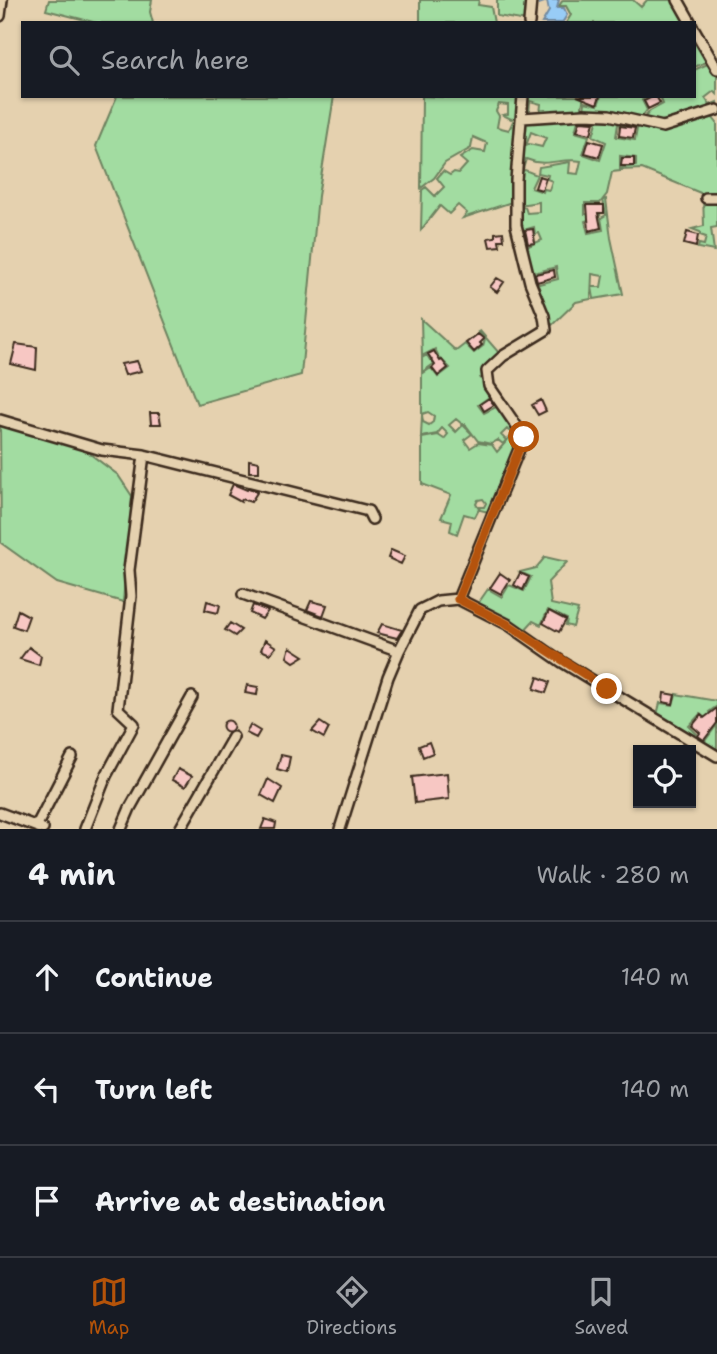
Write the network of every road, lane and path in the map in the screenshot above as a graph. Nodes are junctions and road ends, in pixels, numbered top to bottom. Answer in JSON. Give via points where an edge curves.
{"nodes":[{"id":1,"x":2,"y":0,"type":"edge"},
{"id":2,"x":531,"y":0,"type":"edge"},
{"id":3,"x":678,"y":0,"type":"edge"},
{"id":4,"x":0,"y":16,"type":"edge"},
{"id":5,"x":529,"y":21,"type":"edge"},
{"id":6,"x":690,"y":21,"type":"edge"},
{"id":7,"x":696,"y":32,"type":"edge"},
{"id":8,"x":717,"y":69,"type":"edge"},
{"id":9,"x":523,"y":98,"type":"edge"},
{"id":10,"x":717,"y":110,"type":"edge"},
{"id":11,"x":522,"y":118,"type":"junction"},
{"id":12,"x":706,"y":198,"type":"dead end"},
{"id":13,"x":717,"y":198,"type":"edge"},
{"id":14,"x":0,"y":420,"type":"edge"},
{"id":15,"x":144,"y":455,"type":"junction"},
{"id":16,"x":372,"y":519,"type":"dead end"},
{"id":17,"x":243,"y":594,"type":"dead end"},
{"id":18,"x":458,"y":599,"type":"junction"},
{"id":19,"x":399,"y":650,"type":"junction"},
{"id":20,"x":192,"y":697,"type":"dead end"},
{"id":21,"x":233,"y":737,"type":"dead end"},
{"id":22,"x":717,"y":756,"type":"edge"},
{"id":23,"x":72,"y":757,"type":"dead end"},
{"id":24,"x":0,"y":813,"type":"edge"},
{"id":25,"x":40,"y":827,"type":"edge"},
{"id":26,"x":85,"y":829,"type":"edge"},
{"id":27,"x":121,"y":829,"type":"edge"},
{"id":28,"x":180,"y":829,"type":"edge"},
{"id":29,"x":340,"y":829,"type":"edge"}],
"edges":[{"from":1,"to":4,"type":"street"},
{"from":2,"to":5,"type":"street"},
{"from":3,"to":6,"type":"street"},
{"from":7,"to":8,"type":"street"},
{"from":9,"to":11,"type":"street"},
{"from":10,"to":11,"type":"street","via":[[663,127],[584,114]]},
{"from":11,"to":18,"type":"street","via":[[516,225],[546,330],[487,371],[489,386],[524,437]]},
{"from":12,"to":13,"type":"street"},
{"from":14,"to":15,"type":"street","via":[[102,450]]},
{"from":15,"to":16,"type":"street","via":[[368,511]]},
{"from":15,"to":26,"type":"street","via":[[118,709],[134,724]]},
{"from":17,"to":19,"type":"street"},
{"from":18,"to":19,"type":"street","via":[[438,601],[420,610]]},
{"from":18,"to":22,"type":"street","via":[[509,625]]},
{"from":19,"to":29,"type":"street"},
{"from":20,"to":27,"type":"street"},
{"from":21,"to":28,"type":"street"},
{"from":23,"to":25,"type":"street"},
{"from":24,"to":25,"type":"street"}]}
